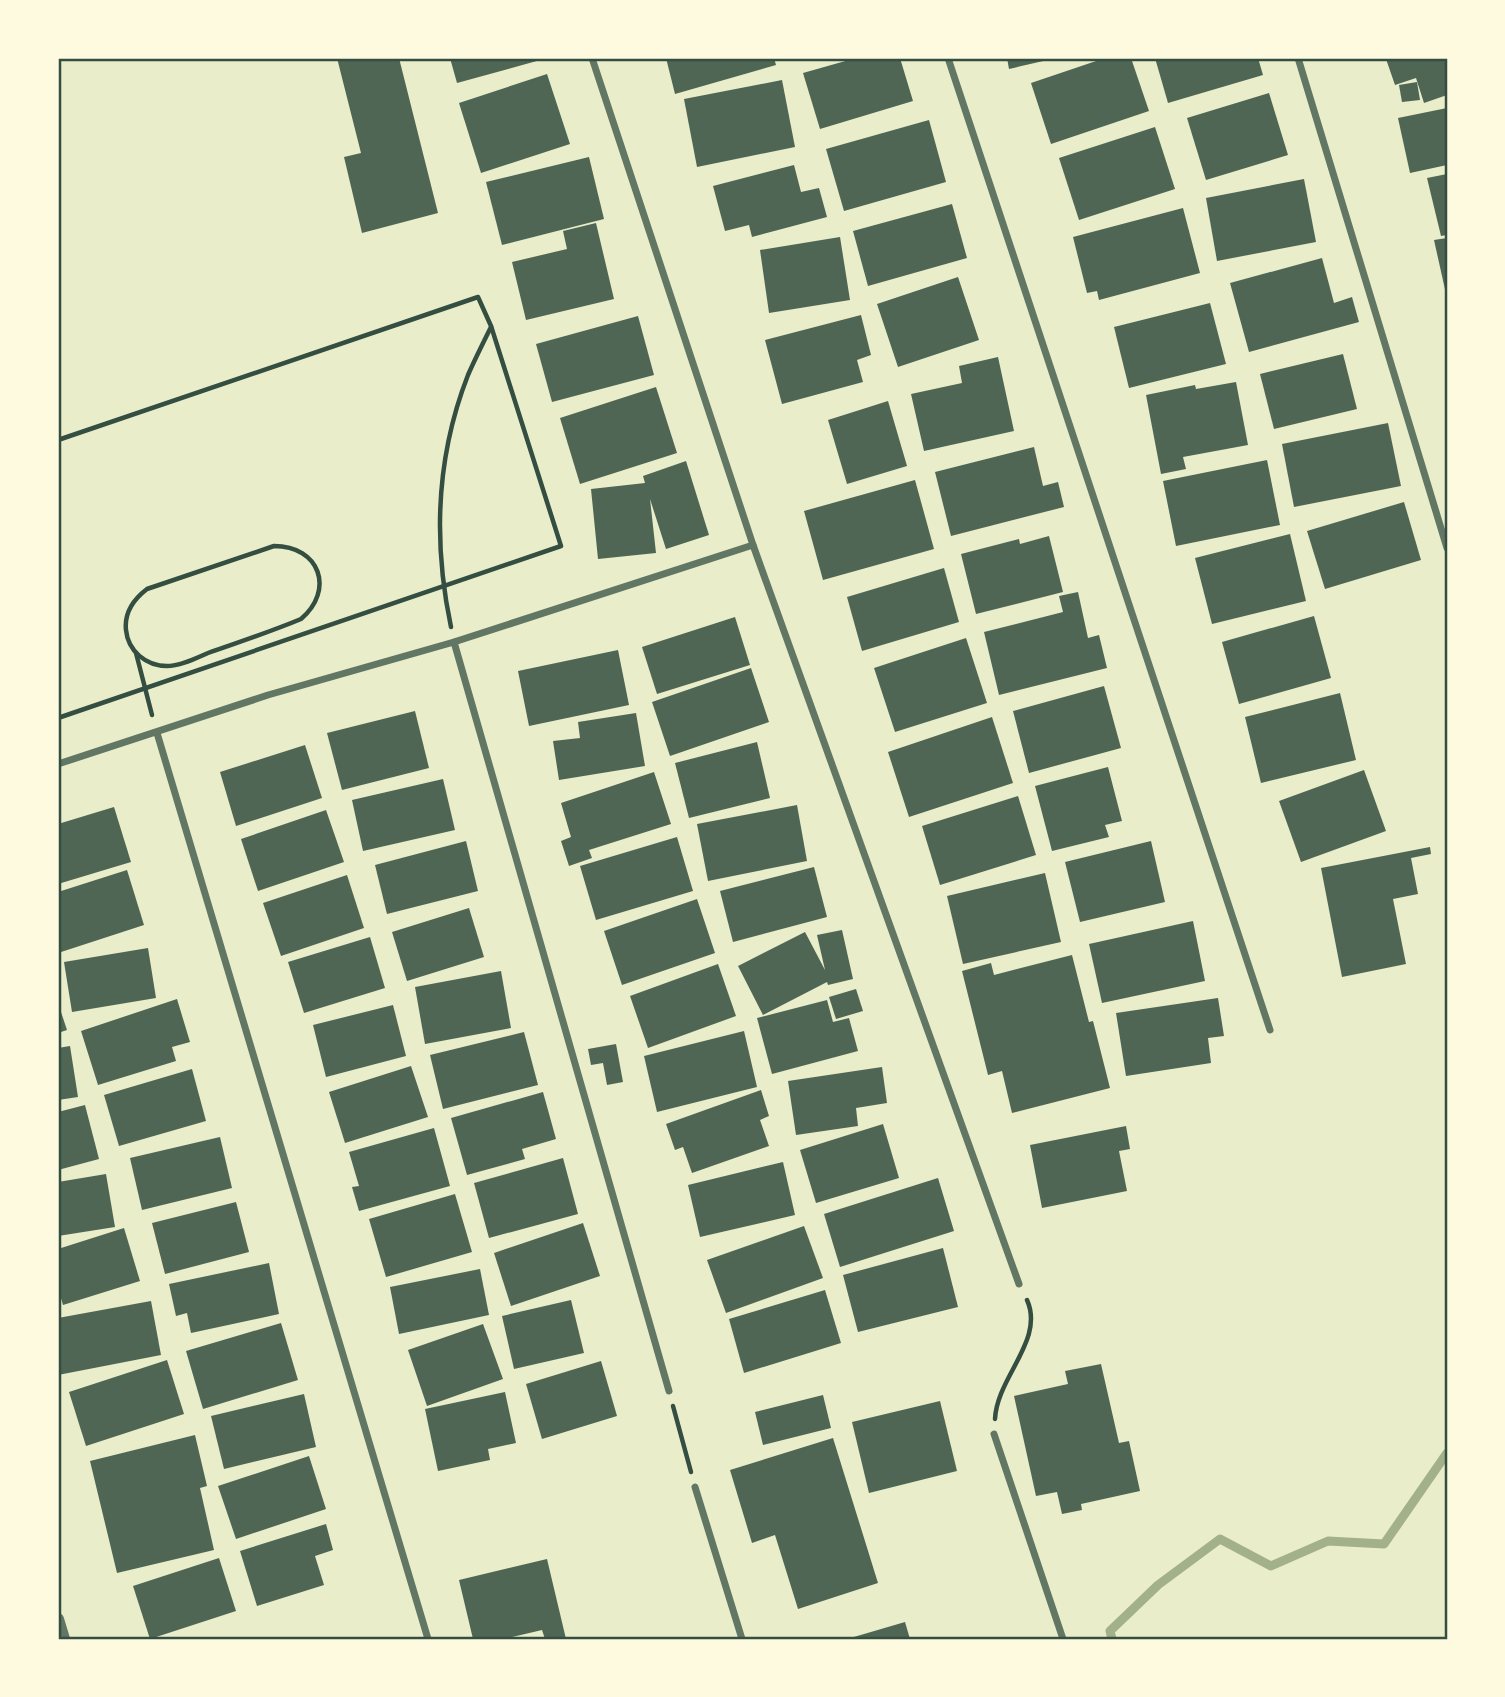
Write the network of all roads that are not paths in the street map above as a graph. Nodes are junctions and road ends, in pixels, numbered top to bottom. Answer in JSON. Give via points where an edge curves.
{"nodes":[{"id":1,"x":592,"y":58,"type":"edge"},
{"id":2,"x":948,"y":58,"type":"edge"},
{"id":3,"x":1298,"y":58,"type":"edge"},
{"id":4,"x":753,"y":545,"type":"junction"},
{"id":5,"x":1447,"y":548,"type":"edge"},
{"id":6,"x":454,"y":642,"type":"junction"},
{"id":7,"x":157,"y":733,"type":"junction"},
{"id":8,"x":58,"y":764,"type":"edge"},
{"id":9,"x":1270,"y":1030,"type":"dead end"},
{"id":10,"x":1019,"y":1284,"type":"road end"},
{"id":11,"x":669,"y":1391,"type":"road end"},
{"id":12,"x":994,"y":1434,"type":"road end"},
{"id":13,"x":695,"y":1487,"type":"road end"},
{"id":14,"x":58,"y":1619,"type":"edge"},
{"id":15,"x":64,"y":1639,"type":"edge"},
{"id":16,"x":428,"y":1639,"type":"edge"},
{"id":17,"x":742,"y":1639,"type":"edge"},
{"id":18,"x":1063,"y":1639,"type":"edge"}],
"edges":[{"from":1,"to":4,"type":"street"},
{"from":2,"to":9,"type":"street"},
{"from":3,"to":5,"type":"street"},
{"from":4,"to":6,"type":"street"},
{"from":4,"to":10,"type":"street"},
{"from":6,"to":7,"type":"street","via":[[268,695]]},
{"from":6,"to":11,"type":"street"},
{"from":7,"to":8,"type":"street"},
{"from":7,"to":16,"type":"street"},
{"from":12,"to":18,"type":"street"},
{"from":13,"to":17,"type":"street"},
{"from":14,"to":15,"type":"street"}]}
